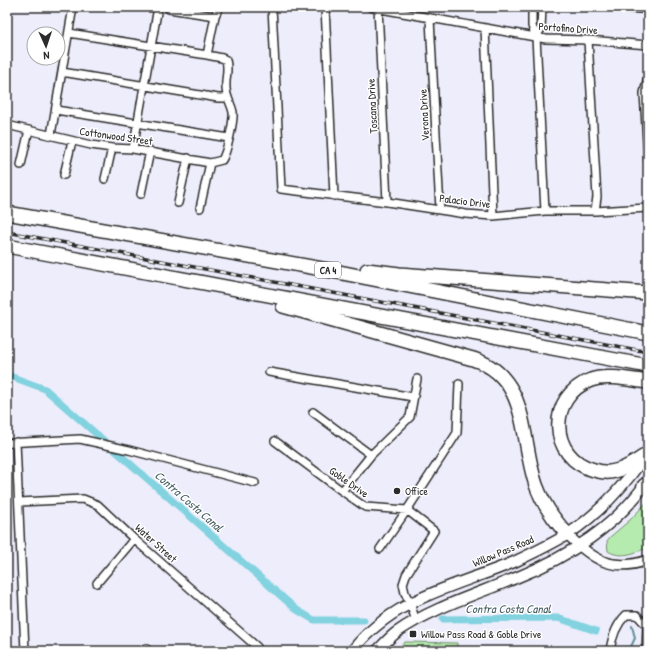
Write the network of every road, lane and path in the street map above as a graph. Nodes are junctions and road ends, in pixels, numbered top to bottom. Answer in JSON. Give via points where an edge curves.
{"nodes":[{"id":1,"x":73,"y":7,"type":"edge"},
{"id":2,"x":158,"y":7,"type":"edge"},
{"id":3,"x":219,"y":7,"type":"edge"},
{"id":4,"x":272,"y":7,"type":"edge"},
{"id":5,"x":325,"y":7,"type":"edge"},
{"id":6,"x":370,"y":7,"type":"edge"},
{"id":7,"x":532,"y":7,"type":"edge"},
{"id":8,"x":542,"y":7,"type":"edge"},
{"id":9,"x":632,"y":7,"type":"edge"},
{"id":10,"x":379,"y":8,"type":"edge"},
{"id":11,"x":648,"y":8,"type":"edge"},
{"id":12,"x":170,"y":9,"type":"dead end"},
{"id":13,"x":215,"y":16,"type":"junction"},
{"id":14,"x":430,"y":19,"type":"junction"},
{"id":15,"x":485,"y":28,"type":"junction"},
{"id":16,"x":69,"y":33,"type":"junction"},
{"id":17,"x":536,"y":37,"type":"junction"},
{"id":18,"x":588,"y":40,"type":"junction"},
{"id":19,"x":648,"y":45,"type":"edge"},
{"id":20,"x":152,"y":46,"type":"junction"},
{"id":21,"x":208,"y":55,"type":"junction"},
{"id":22,"x":62,"y":72,"type":"junction"},
{"id":23,"x":648,"y":77,"type":"edge"},
{"id":24,"x":145,"y":85,"type":"junction"},
{"id":25,"x":227,"y":98,"type":"junction"},
{"id":26,"x":56,"y":110,"type":"junction"},
{"id":27,"x":138,"y":123,"type":"junction"},
{"id":28,"x":647,"y":123,"type":"edge"},
{"id":29,"x":7,"y":125,"type":"edge"},
{"id":30,"x":29,"y":130,"type":"junction"},
{"id":31,"x":51,"y":135,"type":"junction"},
{"id":32,"x":229,"y":138,"type":"junction"},
{"id":33,"x":72,"y":141,"type":"junction"},
{"id":34,"x":112,"y":148,"type":"junction"},
{"id":35,"x":134,"y":149,"type":"junction"},
{"id":36,"x":150,"y":152,"type":"junction"},
{"id":37,"x":188,"y":158,"type":"junction"},
{"id":38,"x":648,"y":160,"type":"edge"},
{"id":39,"x":210,"y":163,"type":"junction"},
{"id":40,"x":21,"y":165,"type":"dead end"},
{"id":41,"x":64,"y":175,"type":"dead end"},
{"id":42,"x":105,"y":179,"type":"dead end"},
{"id":43,"x":141,"y":194,"type":"dead end"},
{"id":44,"x":334,"y":196,"type":"junction"},
{"id":45,"x":387,"y":202,"type":"junction"},
{"id":46,"x":178,"y":203,"type":"dead end"},
{"id":47,"x":200,"y":208,"type":"dead end"},
{"id":48,"x":648,"y":208,"type":"edge"},
{"id":49,"x":440,"y":210,"type":"junction"},
{"id":50,"x":545,"y":211,"type":"junction"},
{"id":51,"x":595,"y":211,"type":"junction"},
{"id":52,"x":7,"y":213,"type":"edge"},
{"id":53,"x":493,"y":216,"type":"junction"},
{"id":54,"x":7,"y":246,"type":"edge"},
{"id":55,"x":328,"y":270,"type":"junction"},
{"id":56,"x":251,"y":293,"type":"junction"},
{"id":57,"x":648,"y":293,"type":"edge"},
{"id":58,"x":582,"y":320,"type":"junction"},
{"id":59,"x":648,"y":327,"type":"edge"},
{"id":60,"x":648,"y":333,"type":"edge"},
{"id":61,"x":648,"y":366,"type":"edge"},
{"id":62,"x":269,"y":372,"type":"dead end"},
{"id":63,"x":417,"y":378,"type":"dead end"},
{"id":64,"x":648,"y":382,"type":"edge"},
{"id":65,"x":459,"y":384,"type":"dead end"},
{"id":66,"x":414,"y":397,"type":"junction"},
{"id":67,"x":313,"y":412,"type":"dead end"},
{"id":68,"x":275,"y":441,"type":"dead end"},
{"id":69,"x":16,"y":442,"type":"junction"},
{"id":70,"x":7,"y":443,"type":"edge"},
{"id":71,"x":646,"y":454,"type":"edge"},
{"id":72,"x":371,"y":455,"type":"junction"},
{"id":73,"x":254,"y":483,"type":"dead end"},
{"id":74,"x":647,"y":483,"type":"edge"},
{"id":75,"x":342,"y":491,"type":"junction"},
{"id":76,"x":19,"y":502,"type":"junction"},
{"id":77,"x":408,"y":510,"type":"junction"},
{"id":78,"x":567,"y":534,"type":"junction"},
{"id":79,"x":134,"y":539,"type":"junction"},
{"id":80,"x":578,"y":546,"type":"junction"},
{"id":81,"x":380,"y":548,"type":"dead end"},
{"id":82,"x":648,"y":560,"type":"edge"},
{"id":83,"x":97,"y":583,"type":"dead end"},
{"id":84,"x":410,"y":603,"type":"junction"},
{"id":85,"x":416,"y":621,"type":"junction"},
{"id":86,"x":25,"y":651,"type":"edge"},
{"id":87,"x":258,"y":651,"type":"edge"},
{"id":88,"x":352,"y":651,"type":"edge"},
{"id":89,"x":376,"y":651,"type":"edge"},
{"id":90,"x":610,"y":651,"type":"edge"},
{"id":91,"x":646,"y":651,"type":"edge"}],
"edges":[{"from":1,"to":16,"type":"street"},
{"from":2,"to":20,"type":"street"},
{"from":3,"to":13,"type":"street"},
{"from":4,"to":44,"type":"street","name":"Palacio Drive","via":[[281,189]]},
{"from":5,"to":44,"type":"street"},
{"from":6,"to":10,"type":"street","name":"Portofino Drive"},
{"from":7,"to":17,"type":"street","via":[[532,26]]},
{"from":8,"to":17,"type":"street","via":[[541,29]]},
{"from":9,"to":11,"type":"main road"},
{"from":10,"to":14,"type":"street","name":"Portofino Drive"},
{"from":10,"to":45,"type":"street","name":"Toscana Drive"},
{"from":12,"to":13,"type":"street"},
{"from":13,"to":21,"type":"street"},
{"from":14,"to":15,"type":"street","name":"Portofino Drive"},
{"from":14,"to":49,"type":"street","name":"Verona Drive"},
{"from":15,"to":17,"type":"street","name":"Portofino Drive"},
{"from":15,"to":53,"type":"street"},
{"from":16,"to":20,"type":"street"},
{"from":16,"to":22,"type":"street"},
{"from":17,"to":18,"type":"street","name":"Portofino Drive"},
{"from":17,"to":50,"type":"street"},
{"from":18,"to":19,"type":"street","name":"Portofino Drive"},
{"from":18,"to":51,"type":"street","via":[[597,197]]},
{"from":20,"to":21,"type":"street"},
{"from":20,"to":24,"type":"street"},
{"from":21,"to":25,"type":"street","via":[[226,60]]},
{"from":22,"to":24,"type":"street"},
{"from":22,"to":26,"type":"street"},
{"from":23,"to":28,"type":"street","via":[[644,92]]},
{"from":24,"to":25,"type":"street"},
{"from":24,"to":27,"type":"street"},
{"from":25,"to":32,"type":"street","via":[[233,114]]},
{"from":26,"to":27,"type":"street"},
{"from":26,"to":31,"type":"street"},
{"from":27,"to":32,"type":"street"},
{"from":27,"to":35,"type":"street"},
{"from":28,"to":38,"type":"street"},
{"from":29,"to":30,"type":"street","name":"Cottonwood Street"},
{"from":30,"to":31,"type":"street","name":"Cottonwood Street"},
{"from":30,"to":40,"type":"street"},
{"from":31,"to":33,"type":"street","name":"Cottonwood Street"},
{"from":32,"to":39,"type":"street","name":"Cottonwood Street","via":[[222,160]]},
{"from":33,"to":34,"type":"street","name":"Cottonwood Street"},
{"from":33,"to":41,"type":"street"},
{"from":34,"to":35,"type":"street","name":"Cottonwood Street"},
{"from":34,"to":42,"type":"street"},
{"from":35,"to":36,"type":"street","name":"Cottonwood Street"},
{"from":36,"to":37,"type":"street","name":"Cottonwood Street"},
{"from":36,"to":43,"type":"street"},
{"from":37,"to":39,"type":"street","name":"Cottonwood Street"},
{"from":37,"to":46,"type":"street"},
{"from":39,"to":47,"type":"street"},
{"from":44,"to":45,"type":"street","name":"Palacio Drive"},
{"from":45,"to":49,"type":"street","name":"Palacio Drive"},
{"from":48,"to":51,"type":"street","name":"Palacio Drive"},
{"from":49,"to":53,"type":"street","name":"Palacio Drive"},
{"from":50,"to":51,"type":"street","name":"Palacio Drive"},
{"from":50,"to":53,"type":"street","name":"Palacio Drive"},
{"from":52,"to":55,"type":"highway","number":"CA 4"},
{"from":54,"to":56,"type":"highway"},
{"from":55,"to":57,"type":"highway","via":[[354,269]]},
{"from":55,"to":58,"type":"highway","number":"CA 4"},
{"from":56,"to":61,"type":"highway"},
{"from":56,"to":78,"type":"highway","via":[[291,309],[484,363],[495,369],[516,399],[539,491],[557,524]]},
{"from":58,"to":59,"type":"highway"},
{"from":58,"to":60,"type":"highway","number":"CA 4"},
{"from":62,"to":66,"type":"street"},
{"from":63,"to":66,"type":"street"},
{"from":64,"to":71,"type":"highway","via":[[592,379],[579,385],[569,394],[558,418],[561,443],[567,453],[576,462],[588,468],[601,472],[615,471]]},
{"from":65,"to":77,"type":"street","via":[[457,433]]},
{"from":66,"to":72,"type":"street","via":[[410,417]]},
{"from":67,"to":72,"type":"street"},
{"from":68,"to":75,"type":"street","name":"Goble Drive"},
{"from":69,"to":70,"type":"street"},
{"from":69,"to":73,"type":"street","via":[[80,439]]},
{"from":69,"to":76,"type":"street"},
{"from":71,"to":78,"type":"main road","name":"Willow Pass Road","via":[[626,482],[582,524]]},
{"from":72,"to":75,"type":"street"},
{"from":74,"to":80,"type":"main road","via":[[610,522]]},
{"from":75,"to":77,"type":"street","name":"Goble Drive","via":[[365,507]]},
{"from":76,"to":79,"type":"street","name":"Water Street","via":[[83,499],[98,505]]},
{"from":76,"to":86,"type":"street"},
{"from":77,"to":81,"type":"street"},
{"from":77,"to":84,"type":"street","via":[[434,531],[406,575],[405,594]]},
{"from":78,"to":80,"type":"street"},
{"from":78,"to":84,"type":"main road","name":"Willow Pass Road","via":[[514,562]]},
{"from":79,"to":83,"type":"street"},
{"from":79,"to":87,"type":"street","name":"Water Street","via":[[257,646]]},
{"from":80,"to":82,"type":"street","via":[[595,558],[613,565],[632,565]]},
{"from":80,"to":85,"type":"main road","via":[[520,577],[442,607]]},
{"from":84,"to":85,"type":"street"},
{"from":84,"to":88,"type":"main road","name":"Willow Pass Road","via":[[362,638]]},
{"from":85,"to":89,"type":"main road","via":[[397,632]]},
{"from":90,"to":91,"type":"street","via":[[614,631],[626,615],[637,615],[647,626]]}]}
